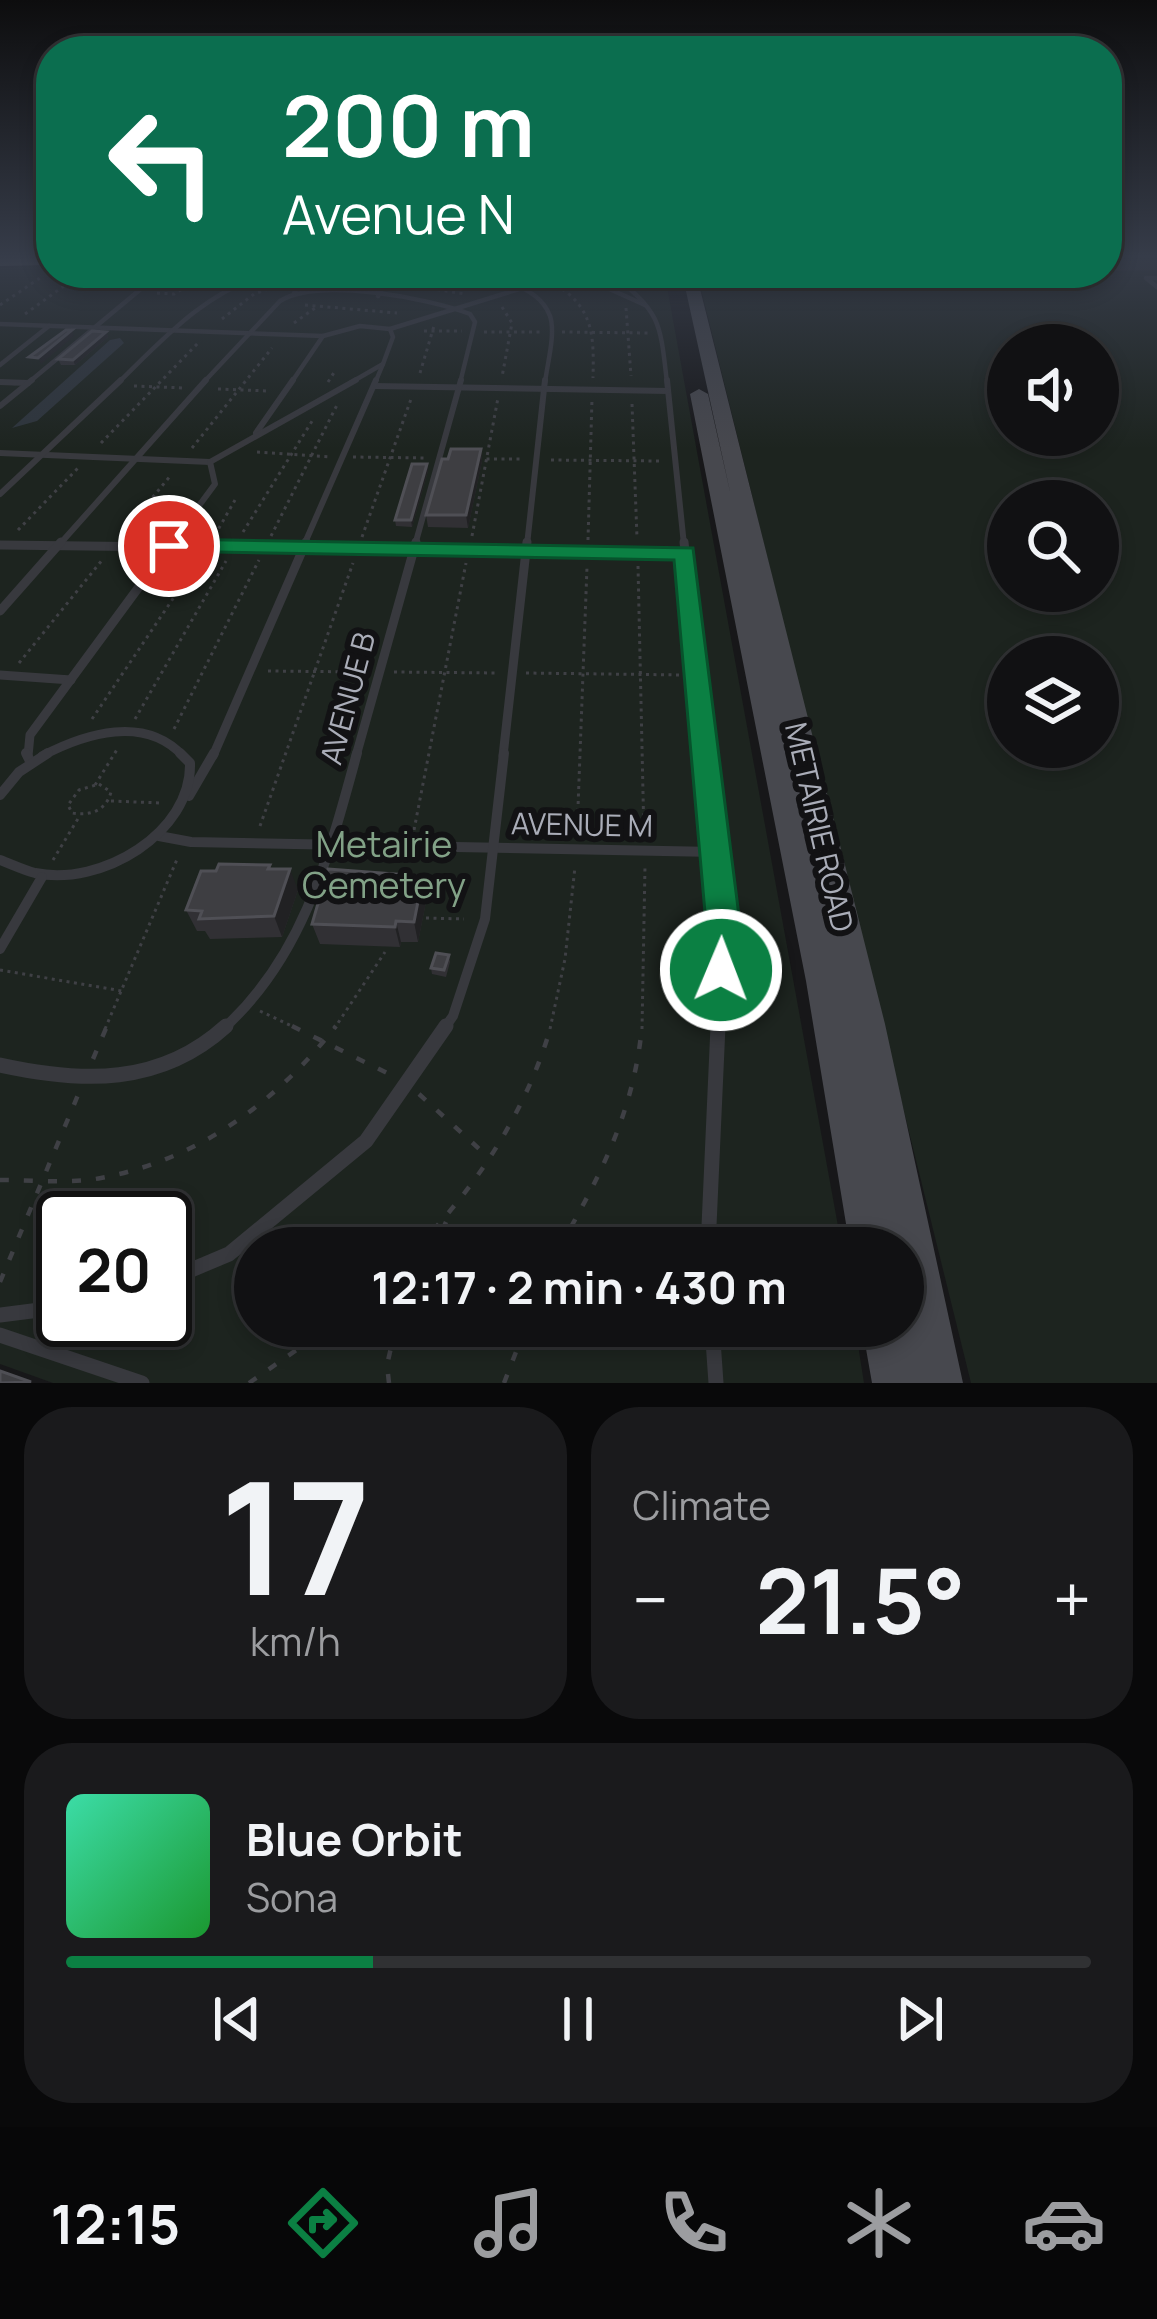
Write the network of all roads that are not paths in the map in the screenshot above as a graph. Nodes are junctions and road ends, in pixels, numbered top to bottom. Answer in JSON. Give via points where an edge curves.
{"nodes":[{"id":1,"x":103,"y":321,"type":"edge"},
{"id":2,"x":183,"y":321,"type":"edge"},
{"id":3,"x":261,"y":321,"type":"edge"},
{"id":4,"x":420,"y":321,"type":"edge"},
{"id":5,"x":471,"y":321,"type":"edge"},
{"id":6,"x":549,"y":321,"type":"edge"},
{"id":7,"x":654,"y":321,"type":"edge"},
{"id":8,"x":681,"y":321,"type":"edge"},
{"id":9,"x":699,"y":321,"type":"edge"},
{"id":10,"x":0,"y":324,"type":"edge"},
{"id":11,"x":49,"y":326,"type":"junction"},
{"id":12,"x":95,"y":327,"type":"junction"},
{"id":13,"x":172,"y":330,"type":"junction"},
{"id":14,"x":391,"y":330,"type":"junction"},
{"id":15,"x":248,"y":333,"type":"junction"},
{"id":16,"x":323,"y":336,"type":"junction"},
{"id":17,"x":0,"y":364,"type":"edge"},
{"id":18,"x":383,"y":364,"type":"junction"},
{"id":19,"x":0,"y":382,"type":"edge"},
{"id":20,"x":28,"y":382,"type":"junction"},
{"id":21,"x":374,"y":386,"type":"junction"},
{"id":22,"x":459,"y":387,"type":"junction"},
{"id":23,"x":547,"y":388,"type":"junction"},
{"id":24,"x":668,"y":391,"type":"junction"},
{"id":25,"x":0,"y":406,"type":"edge"},
{"id":26,"x":256,"y":433,"type":"junction"},
{"id":27,"x":0,"y":453,"type":"edge"},
{"id":28,"x":41,"y":455,"type":"junction"},
{"id":29,"x":134,"y":459,"type":"junction"},
{"id":30,"x":210,"y":462,"type":"junction"},
{"id":31,"x":0,"y":494,"type":"edge"},
{"id":32,"x":0,"y":545,"type":"edge"},
{"id":33,"x":58,"y":546,"type":"junction"},
{"id":34,"x":169,"y":546,"type":"junction"},
{"id":35,"x":301,"y":549,"type":"junction"},
{"id":36,"x":412,"y":549,"type":"junction"},
{"id":37,"x":530,"y":549,"type":"junction"},
{"id":38,"x":685,"y":553,"type":"junction"},
{"id":39,"x":0,"y":611,"type":"edge"},
{"id":40,"x":4,"y":675,"type":"edge"},
{"id":41,"x":71,"y":680,"type":"junction"},
{"id":42,"x":32,"y":763,"type":"junction"},
{"id":43,"x":0,"y":795,"type":"edge"},
{"id":44,"x":186,"y":801,"type":"junction"},
{"id":45,"x":159,"y":836,"type":"junction"},
{"id":46,"x":332,"y":844,"type":"junction"},
{"id":47,"x":494,"y":847,"type":"junction"},
{"id":48,"x":716,"y":852,"type":"junction"},
{"id":49,"x":0,"y":860,"type":"edge"},
{"id":50,"x":42,"y":877,"type":"junction"},
{"id":51,"x":0,"y":949,"type":"edge"},
{"id":52,"x":0,"y":1065,"type":"edge"},
{"id":53,"x":709,"y":1227,"type":"edge"},
{"id":54,"x":868,"y":1227,"type":"edge"},
{"id":55,"x":192,"y":1270,"type":"edge"},
{"id":56,"x":36,"y":1310,"type":"edge"},
{"id":57,"x":0,"y":1315,"type":"edge"},
{"id":58,"x":0,"y":1335,"type":"edge"},
{"id":59,"x":713,"y":1347,"type":"edge"},
{"id":60,"x":890,"y":1347,"type":"edge"},
{"id":61,"x":142,"y":1383,"type":"edge"},
{"id":62,"x":716,"y":1383,"type":"edge"},
{"id":63,"x":896,"y":1383,"type":"edge"},
{"id":64,"x":939,"y":1383,"type":"edge"}],
"edges":[{"from":1,"to":12,"type":"lane"},
{"from":2,"to":13,"type":"lane"},
{"from":3,"to":15,"type":"lane"},
{"from":4,"to":14,"type":"lane"},
{"from":5,"to":22,"type":"lane","name":"AVENUE B"},
{"from":6,"to":23,"type":"lane"},
{"from":7,"to":24,"type":"lane"},
{"from":8,"to":54,"type":"main road","name":"METAIRIE ROAD","via":[[824,981]]},
{"from":9,"to":64,"type":"main road","name":"METAIRIE ROAD","via":[[866,1024]]},
{"from":10,"to":11,"type":"lane"},
{"from":11,"to":12,"type":"lane"},
{"from":11,"to":17,"type":"lane"},
{"from":12,"to":13,"type":"lane"},
{"from":12,"to":20,"type":"lane"},
{"from":13,"to":15,"type":"lane"},
{"from":13,"to":28,"type":"lane"},
{"from":14,"to":16,"type":"lane","via":[[360,326]]},
{"from":14,"to":18,"type":"lane"},
{"from":15,"to":16,"type":"lane"},
{"from":15,"to":29,"type":"lane"},
{"from":16,"to":26,"type":"lane"},
{"from":18,"to":21,"type":"lane"},
{"from":18,"to":26,"type":"lane"},
{"from":19,"to":20,"type":"lane"},
{"from":20,"to":25,"type":"lane"},
{"from":21,"to":22,"type":"lane"},
{"from":21,"to":35,"type":"lane"},
{"from":22,"to":23,"type":"lane"},
{"from":22,"to":36,"type":"lane","name":"AVENUE B"},
{"from":23,"to":24,"type":"lane"},
{"from":23,"to":37,"type":"lane"},
{"from":24,"to":38,"type":"lane"},
{"from":26,"to":30,"type":"lane"},
{"from":27,"to":28,"type":"lane"},
{"from":28,"to":29,"type":"lane"},
{"from":28,"to":31,"type":"lane"},
{"from":29,"to":30,"type":"lane"},
{"from":29,"to":33,"type":"lane"},
{"from":30,"to":34,"type":"lane","via":[[215,484]]},
{"from":32,"to":33,"type":"lane"},
{"from":33,"to":34,"type":"lane"},
{"from":33,"to":39,"type":"lane"},
{"from":34,"to":35,"type":"lane"},
{"from":34,"to":41,"type":"lane"},
{"from":35,"to":36,"type":"lane"},
{"from":35,"to":44,"type":"lane"},
{"from":36,"to":37,"type":"lane"},
{"from":36,"to":46,"type":"lane","name":"AVENUE B"},
{"from":37,"to":38,"type":"lane"},
{"from":37,"to":47,"type":"lane"},
{"from":38,"to":48,"type":"lane"},
{"from":40,"to":41,"type":"lane"},
{"from":41,"to":42,"type":"lane","via":[[30,735],[25,750]]},
{"from":42,"to":43,"type":"lane"},
{"from":42,"to":44,"type":"lane","via":[[87,737],[128,731],[168,741],[187,758]]},
{"from":44,"to":45,"type":"lane"},
{"from":45,"to":46,"type":"lane","name":"AVENUE M"},
{"from":45,"to":50,"type":"lane","via":[[111,866]]},
{"from":46,"to":47,"type":"lane","name":"AVENUE M"},
{"from":46,"to":52,"type":"lane","name":"AVENUE B","via":[[283,964],[213,1037],[144,1073],[38,1074]]},
{"from":47,"to":48,"type":"lane","name":"AVENUE M"},
{"from":47,"to":55,"type":"lane","via":[[485,919],[453,1016],[409,1084],[367,1141],[229,1255]]},
{"from":48,"to":53,"type":"lane","via":[[723,924]]},
{"from":49,"to":50,"type":"lane"},
{"from":50,"to":51,"type":"lane"},
{"from":56,"to":57,"type":"lane"},
{"from":58,"to":61,"type":"lane"},
{"from":59,"to":62,"type":"lane"},
{"from":60,"to":63,"type":"main road"}]}
